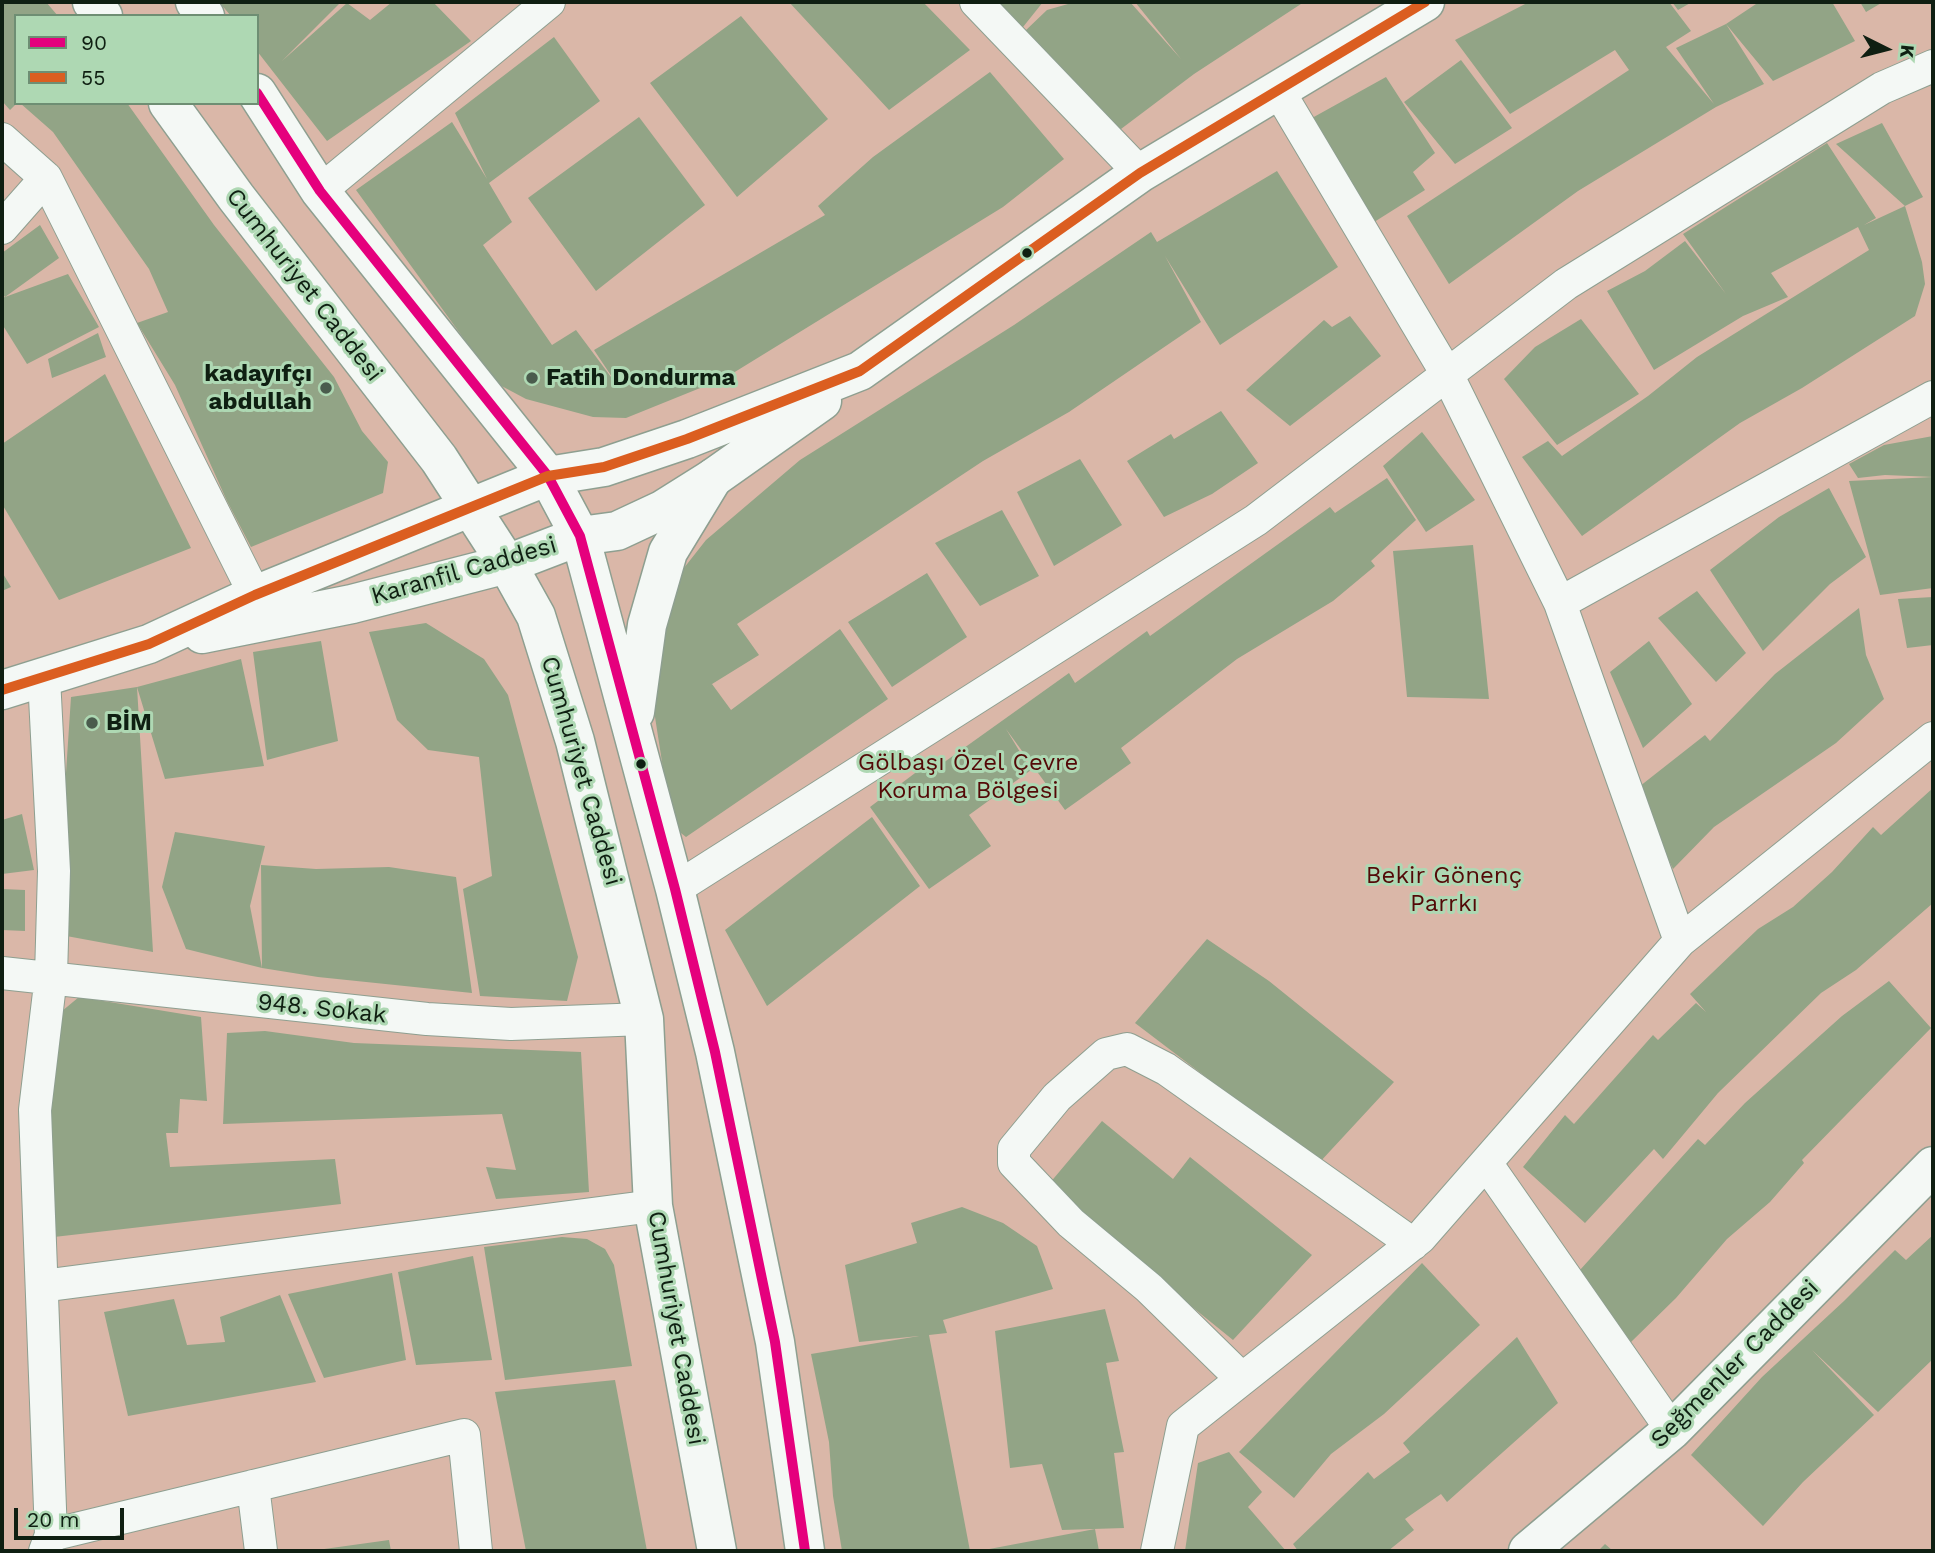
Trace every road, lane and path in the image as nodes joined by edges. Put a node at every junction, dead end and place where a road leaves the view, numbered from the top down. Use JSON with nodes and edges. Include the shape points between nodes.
{"nodes":[{"id":1,"x":549,"y":2,"type":"edge"},
{"id":2,"x":976,"y":2,"type":"edge"},
{"id":3,"x":1425,"y":2,"type":"edge"},
{"id":4,"x":1933,"y":66,"type":"edge"},
{"id":5,"x":1278,"y":90,"type":"junction"},
{"id":6,"x":259,"y":96,"type":"edge"},
{"id":7,"x":169,"y":105,"type":"edge"},
{"id":8,"x":2,"y":139,"type":"edge"},
{"id":9,"x":1140,"y":173,"type":"junction"},
{"id":10,"x":46,"y":178,"type":"junction"},
{"id":11,"x":320,"y":191,"type":"junction"},
{"id":12,"x":2,"y":228,"type":"edge"},
{"id":13,"x":860,"y":371,"type":"junction"},
{"id":14,"x":1447,"y":374,"type":"junction"},
{"id":15,"x":1933,"y":397,"type":"edge"},
{"id":16,"x":548,"y":476,"type":"junction"},
{"id":17,"x":713,"y":478,"type":"junction"},
{"id":18,"x":468,"y":508,"type":"junction"},
{"id":19,"x":580,"y":536,"type":"junction"},
{"id":20,"x":506,"y":564,"type":"junction"},
{"id":21,"x":255,"y":595,"type":"junction"},
{"id":22,"x":1560,"y":603,"type":"junction"},
{"id":23,"x":149,"y":644,"type":"junction"},
{"id":24,"x":44,"y":678,"type":"junction"},
{"id":25,"x":2,"y":690,"type":"edge"},
{"id":26,"x":632,"y":728,"type":"junction"},
{"id":27,"x":1933,"y":738,"type":"edge"},
{"id":28,"x":675,"y":888,"type":"junction"},
{"id":29,"x":1681,"y":941,"type":"junction"},
{"id":30,"x":2,"y":973,"type":"edge"},
{"id":31,"x":51,"y":976,"type":"junction"},
{"id":32,"x":645,"y":1019,"type":"junction"},
{"id":33,"x":1486,"y":1163,"type":"junction"},
{"id":34,"x":1933,"y":1166,"type":"edge"},
{"id":35,"x":653,"y":1206,"type":"junction"},
{"id":36,"x":1413,"y":1244,"type":"junction"},
{"id":37,"x":42,"y":1286,"type":"junction"},
{"id":38,"x":1242,"y":1379,"type":"junction"},
{"id":39,"x":1672,"y":1430,"type":"junction"},
{"id":40,"x":253,"y":1486,"type":"junction"},
{"id":41,"x":48,"y":1543,"type":"edge"},
{"id":42,"x":261,"y":1551,"type":"edge"},
{"id":43,"x":477,"y":1551,"type":"edge"},
{"id":44,"x":717,"y":1551,"type":"edge"},
{"id":45,"x":806,"y":1551,"type":"edge"},
{"id":46,"x":1157,"y":1551,"type":"edge"},
{"id":47,"x":1528,"y":1551,"type":"edge"}],
"edges":[{"from":1,"to":11,"type":"street"},
{"from":2,"to":9,"type":"street"},
{"from":3,"to":5,"type":"main road"},
{"from":4,"to":14,"type":"street","via":[[1882,88],[1566,284]]},
{"from":5,"to":9,"type":"main road"},
{"from":5,"to":14,"type":"street"},
{"from":6,"to":11,"type":"main road"},
{"from":7,"to":18,"type":"main road","name":"Cumhuriyet Caddesi","via":[[439,459]]},
{"from":8,"to":10,"type":"street"},
{"from":9,"to":13,"type":"main road"},
{"from":10,"to":12,"type":"street"},
{"from":10,"to":21,"type":"street"},
{"from":11,"to":16,"type":"main road"},
{"from":13,"to":16,"type":"main road","name":"Karanfil Caddesi","via":[[604,467]]},
{"from":13,"to":17,"type":"main road","name":"Karanfil Caddesi"},
{"from":14,"to":22,"type":"street"},
{"from":14,"to":28,"type":"street","via":[[1255,520]]},
{"from":15,"to":22,"type":"street"},
{"from":16,"to":18,"type":"main road","name":"Karanfil Caddesi"},
{"from":16,"to":19,"type":"main road"},
{"from":17,"to":19,"type":"main road","name":"Karanfil Caddesi","via":[[617,531]]},
{"from":17,"to":26,"type":"main road","via":[[668,552],[647,625]]},
{"from":18,"to":20,"type":"main road","name":"Cumhuriyet Caddesi"},
{"from":18,"to":21,"type":"main road","name":"Karanfil Caddesi"},
{"from":19,"to":20,"type":"main road","name":"Karanfil Caddesi"},
{"from":19,"to":26,"type":"main road"},
{"from":20,"to":23,"type":"main road","name":"Karanfil Caddesi","via":[[287,618]]},
{"from":20,"to":32,"type":"main road","name":"Cumhuriyet Caddesi","via":[[536,616],[555,674]]},
{"from":21,"to":23,"type":"main road","name":"Karanfil Caddesi"},
{"from":22,"to":29,"type":"street"},
{"from":23,"to":24,"type":"main road","name":"Karanfil Caddesi"},
{"from":24,"to":25,"type":"main road","name":"Karanfil Caddesi"},
{"from":24,"to":31,"type":"street","via":[[54,871]]},
{"from":26,"to":28,"type":"main road"},
{"from":27,"to":29,"type":"street"},
{"from":28,"to":45,"type":"main road","via":[[715,1052],[775,1342]]},
{"from":29,"to":33,"type":"street"},
{"from":30,"to":31,"type":"street","name":"948. Sokak"},
{"from":31,"to":32,"type":"street","name":"948. Sokak","via":[[426,1019],[511,1024]]},
{"from":31,"to":37,"type":"street","via":[[35,1110]]},
{"from":32,"to":35,"type":"main road","name":"Cumhuriyet Caddesi"},
{"from":33,"to":36,"type":"street"},
{"from":33,"to":39,"type":"street"},
{"from":34,"to":39,"type":"main road","name":"Seğmenler Caddesi"},
{"from":35,"to":37,"type":"street"},
{"from":35,"to":44,"type":"main road","name":"Cumhuriyet Caddesi"},
{"from":36,"to":38,"type":"street"},
{"from":36,"to":38,"type":"street","via":[[1166,1069],[1127,1049],[1106,1054],[1057,1097],[1014,1149],[1014,1163],[1071,1223],[1149,1288]]},
{"from":37,"to":41,"type":"street"},
{"from":38,"to":46,"type":"street","via":[[1183,1426]]},
{"from":39,"to":47,"type":"main road","name":"Seğmenler Caddesi"},
{"from":40,"to":41,"type":"street"},
{"from":40,"to":42,"type":"street"},
{"from":40,"to":43,"type":"street","via":[[464,1435]]}]}
